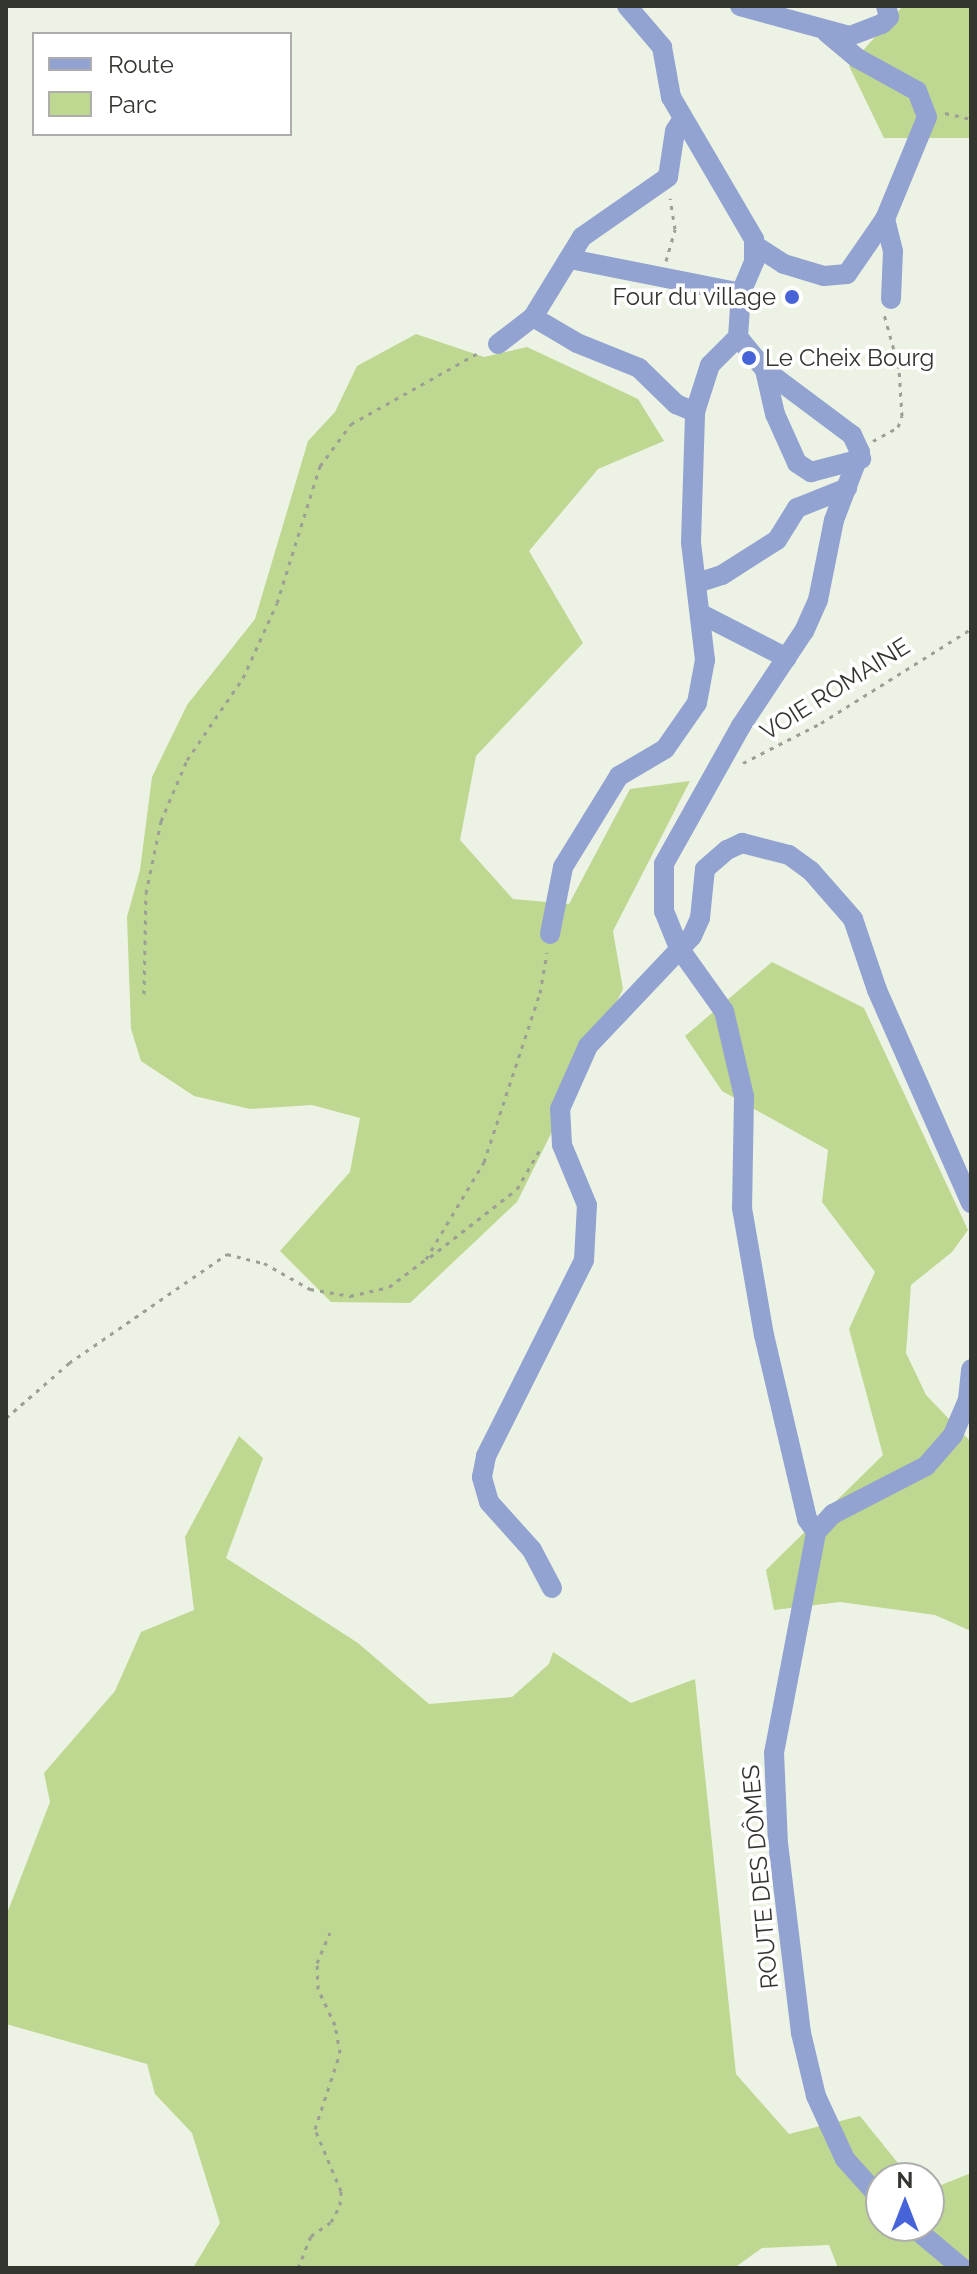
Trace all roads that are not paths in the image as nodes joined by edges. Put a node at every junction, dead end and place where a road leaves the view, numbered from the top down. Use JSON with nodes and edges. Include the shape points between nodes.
{"nodes":[{"id":1,"x":627,"y":6,"type":"edge"},
{"id":2,"x":740,"y":6,"type":"edge"},
{"id":3,"x":886,"y":6,"type":"edge"},
{"id":4,"x":826,"y":32,"type":"junction"},
{"id":5,"x":683,"y":118,"type":"junction"},
{"id":6,"x":885,"y":219,"type":"junction"},
{"id":7,"x":756,"y":246,"type":"junction"},
{"id":8,"x":570,"y":259,"type":"junction"},
{"id":9,"x":784,"y":264,"type":"junction"},
{"id":10,"x":744,"y":286,"type":"junction"},
{"id":11,"x":891,"y":299,"type":"road end"},
{"id":12,"x":533,"y":317,"type":"junction"},
{"id":13,"x":738,"y":337,"type":"junction"},
{"id":14,"x":498,"y":344,"type":"road end"},
{"id":15,"x":765,"y":370,"type":"junction"},
{"id":16,"x":695,"y":412,"type":"junction"},
{"id":17,"x":860,"y":452,"type":"junction"},
{"id":18,"x":847,"y":488,"type":"junction"},
{"id":19,"x":697,"y":583,"type":"junction"},
{"id":20,"x":703,"y":615,"type":"junction"},
{"id":21,"x":787,"y":658,"type":"junction"},
{"id":22,"x":550,"y":934,"type":"road end"},
{"id":23,"x":679,"y":948,"type":"junction"},
{"id":24,"x":971,"y":1203,"type":"edge"},
{"id":25,"x":971,"y":1369,"type":"edge"},
{"id":26,"x":816,"y":1532,"type":"junction"},
{"id":27,"x":552,"y":1588,"type":"dead end"},
{"id":28,"x":865,"y":2181,"type":"edge"},
{"id":29,"x":931,"y":2242,"type":"edge"},
{"id":30,"x":962,"y":2268,"type":"edge"}],
"edges":[{"from":1,"to":5,"type":"street","via":[[662,47],[671,97]]},
{"from":2,"to":4,"type":"street"},
{"from":3,"to":4,"type":"street","via":[[889,17],[867,32]]},
{"from":4,"to":6,"type":"street","via":[[857,58],[917,91],[926,107],[927,117]]},
{"from":5,"to":7,"type":"street","via":[[747,221]]},
{"from":5,"to":8,"type":"street","via":[[662,182],[582,237]]},
{"from":6,"to":9,"type":"street","via":[[847,274],[824,276]]},
{"from":6,"to":11,"type":"street","via":[[893,251]]},
{"from":7,"to":9,"type":"street"},
{"from":7,"to":10,"type":"street"},
{"from":8,"to":10,"type":"street"},
{"from":8,"to":12,"type":"street"},
{"from":9,"to":10,"type":"street"},
{"from":10,"to":13,"type":"street"},
{"from":12,"to":14,"type":"street"},
{"from":12,"to":16,"type":"street","via":[[577,343],[639,368],[676,404]]},
{"from":13,"to":15,"type":"street"},
{"from":13,"to":16,"type":"street","via":[[710,365]]},
{"from":15,"to":17,"type":"street","via":[[837,422]]},
{"from":15,"to":17,"type":"street","via":[[775,414],[797,463],[811,472]]},
{"from":16,"to":19,"type":"street","via":[[690,511]]},
{"from":17,"to":18,"type":"street"},
{"from":18,"to":19,"type":"street","via":[[797,508],[777,540],[722,575]]},
{"from":18,"to":21,"type":"street","via":[[834,520],[818,600]]},
{"from":19,"to":20,"type":"street"},
{"from":20,"to":21,"type":"street"},
{"from":20,"to":22,"type":"street","via":[[705,660],[697,703],[665,749],[619,776],[563,867]]},
{"from":21,"to":23,"type":"street","via":[[664,864],[664,911]]},
{"from":23,"to":24,"type":"street","via":[[700,918],[705,869],[727,850],[742,843],[761,845],[811,871],[853,919],[877,990]]},
{"from":23,"to":26,"type":"street","via":[[724,1011],[744,1096],[744,1223],[807,1519]]},
{"from":23,"to":27,"type":"street","via":[[588,1046],[573,1071],[561,1121],[562,1145],[587,1205],[584,1260],[486,1456],[482,1477],[489,1502],[532,1550]]},
{"from":25,"to":26,"type":"street","via":[[968,1399],[953,1435],[926,1466],[833,1514]]},
{"from":26,"to":28,"type":"street","name":"ROUTE DES DÔMES","via":[[774,1753],[778,1844],[801,2033],[816,2096],[845,2159]]},
{"from":29,"to":30,"type":"street"}]}
